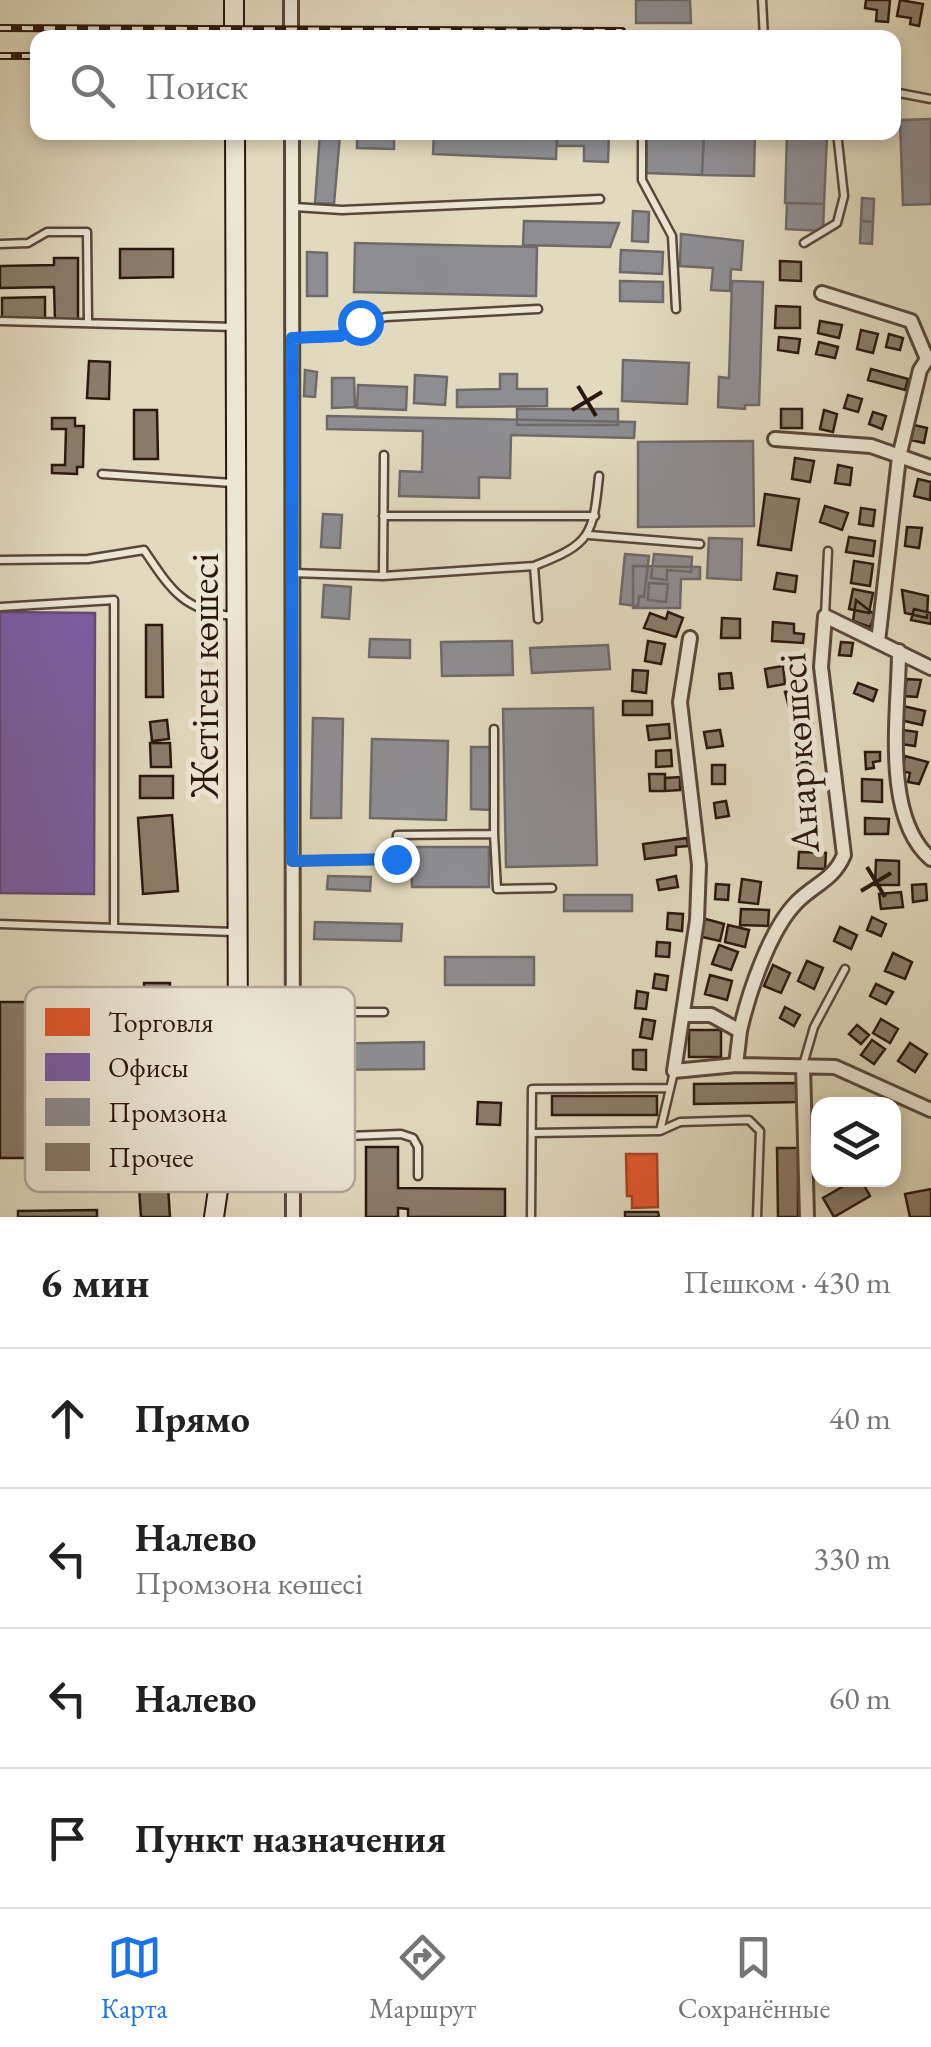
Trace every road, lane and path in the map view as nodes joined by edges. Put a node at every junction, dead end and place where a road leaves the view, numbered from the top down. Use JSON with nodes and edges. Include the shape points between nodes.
{"nodes":[{"id":1,"x":234,"y":0,"type":"edge"},
{"id":2,"x":292,"y":0,"type":"edge"},
{"id":3,"x":762,"y":0,"type":"edge"},
{"id":4,"x":234,"y":30,"type":"edge"},
{"id":5,"x":292,"y":30,"type":"edge"},
{"id":6,"x":764,"y":30,"type":"edge"},
{"id":7,"x":901,"y":93,"type":"edge"},
{"id":8,"x":931,"y":99,"type":"edge"},
{"id":9,"x":235,"y":140,"type":"edge"},
{"id":10,"x":292,"y":140,"type":"edge"},
{"id":11,"x":642,"y":140,"type":"edge"},
{"id":12,"x":838,"y":140,"type":"edge"},
{"id":13,"x":600,"y":200,"type":"dead end"},
{"id":14,"x":293,"y":207,"type":"junction"},
{"id":15,"x":804,"y":243,"type":"dead end"},
{"id":16,"x":0,"y":244,"type":"edge"},
{"id":17,"x":822,"y":293,"type":"dead end"},
{"id":18,"x":538,"y":309,"type":"dead end"},
{"id":19,"x":676,"y":309,"type":"dead end"},
{"id":20,"x":0,"y":320,"type":"edge"},
{"id":21,"x":88,"y":321,"type":"junction"},
{"id":22,"x":237,"y":327,"type":"junction"},
{"id":23,"x":292,"y":338,"type":"junction"},
{"id":24,"x":929,"y":358,"type":"edge"},
{"id":25,"x":776,"y":439,"type":"dead end"},
{"id":26,"x":384,"y":455,"type":"dead end"},
{"id":27,"x":899,"y":457,"type":"junction"},
{"id":28,"x":931,"y":468,"type":"edge"},
{"id":29,"x":102,"y":474,"type":"dead end"},
{"id":30,"x":600,"y":476,"type":"dead end"},
{"id":31,"x":238,"y":483,"type":"junction"},
{"id":32,"x":384,"y":516,"type":"junction"},
{"id":33,"x":596,"y":516,"type":"junction"},
{"id":34,"x":590,"y":535,"type":"junction"},
{"id":35,"x":700,"y":544,"type":"dead end"},
{"id":36,"x":828,"y":551,"type":"dead end"},
{"id":37,"x":0,"y":560,"type":"edge"},
{"id":38,"x":534,"y":566,"type":"junction"},
{"id":39,"x":292,"y":573,"type":"junction"},
{"id":40,"x":384,"y":576,"type":"junction"},
{"id":41,"x":0,"y":607,"type":"edge"},
{"id":42,"x":825,"y":616,"type":"junction"},
{"id":43,"x":238,"y":617,"type":"junction"},
{"id":44,"x":538,"y":619,"type":"dead end"},
{"id":45,"x":690,"y":638,"type":"dead end"},
{"id":46,"x":878,"y":642,"type":"junction"},
{"id":47,"x":899,"y":651,"type":"junction"},
{"id":48,"x":930,"y":665,"type":"edge"},
{"id":49,"x":494,"y":730,"type":"dead end"},
{"id":50,"x":494,"y":834,"type":"junction"},
{"id":51,"x":931,"y":860,"type":"edge"},
{"id":52,"x":292,"y":861,"type":"junction"},
{"id":53,"x":552,"y":888,"type":"dead end"},
{"id":54,"x":0,"y":924,"type":"edge"},
{"id":55,"x":114,"y":928,"type":"junction"},
{"id":56,"x":240,"y":933,"type":"junction"},
{"id":57,"x":845,"y":969,"type":"dead end"},
{"id":58,"x":239,"y":987,"type":"edge"},
{"id":59,"x":290,"y":987,"type":"edge"},
{"id":60,"x":355,"y":1012,"type":"edge"},
{"id":61,"x":384,"y":1012,"type":"dead end"},
{"id":62,"x":683,"y":1015,"type":"junction"},
{"id":63,"x":740,"y":1032,"type":"junction"},
{"id":64,"x":736,"y":1066,"type":"junction"},
{"id":65,"x":803,"y":1066,"type":"junction"},
{"id":66,"x":674,"y":1071,"type":"junction"},
{"id":67,"x":669,"y":1088,"type":"junction"},
{"id":68,"x":931,"y":1110,"type":"edge"},
{"id":69,"x":660,"y":1131,"type":"junction"},
{"id":70,"x":533,"y":1133,"type":"junction"},
{"id":71,"x":355,"y":1136,"type":"edge"},
{"id":72,"x":418,"y":1176,"type":"dead end"},
{"id":73,"x":219,"y":1192,"type":"edge"},
{"id":74,"x":214,"y":1217,"type":"edge"},
{"id":75,"x":531,"y":1217,"type":"edge"},
{"id":76,"x":757,"y":1217,"type":"edge"},
{"id":77,"x":807,"y":1217,"type":"edge"}],
"edges":[{"from":1,"to":4,"type":"street"},
{"from":2,"to":5,"type":"street"},
{"from":3,"to":6,"type":"lane"},
{"from":7,"to":8,"type":"lane"},
{"from":9,"to":22,"type":"street","name":"Жетіген көшесі"},
{"from":10,"to":14,"type":"street"},
{"from":11,"to":19,"type":"lane","via":[[642,180],[672,236]]},
{"from":12,"to":15,"type":"lane","via":[[844,196],[838,223]]},
{"from":13,"to":14,"type":"lane"},
{"from":14,"to":23,"type":"street"},
{"from":16,"to":21,"type":"lane","via":[[28,244],[47,232],[88,232]]},
{"from":17,"to":24,"type":"street","via":[[911,321]]},
{"from":18,"to":23,"type":"lane","via":[[386,318],[360,322],[340,336]]},
{"from":20,"to":21,"type":"lane"},
{"from":21,"to":22,"type":"lane"},
{"from":22,"to":31,"type":"street","name":"Жетіген көшесі"},
{"from":23,"to":39,"type":"street"},
{"from":24,"to":27,"type":"street","via":[[920,370]]},
{"from":25,"to":27,"type":"street","via":[[871,446]]},
{"from":26,"to":32,"type":"lane"},
{"from":27,"to":28,"type":"street"},
{"from":27,"to":46,"type":"street"},
{"from":29,"to":31,"type":"lane"},
{"from":30,"to":33,"type":"lane"},
{"from":31,"to":43,"type":"street","name":"Жетіген көшесі"},
{"from":32,"to":33,"type":"lane"},
{"from":32,"to":40,"type":"lane"},
{"from":33,"to":34,"type":"lane"},
{"from":34,"to":35,"type":"lane"},
{"from":34,"to":38,"type":"lane","via":[[570,552]]},
{"from":36,"to":42,"type":"lane"},
{"from":37,"to":43,"type":"lane","via":[[88,559],[144,550],[171,590],[200,612]]},
{"from":38,"to":40,"type":"lane"},
{"from":38,"to":44,"type":"lane"},
{"from":39,"to":40,"type":"lane"},
{"from":39,"to":52,"type":"street"},
{"from":41,"to":55,"type":"lane","via":[[114,600]]},
{"from":42,"to":46,"type":"street"},
{"from":42,"to":63,"type":"street","name":"Анар көшесі","via":[[821,667],[844,855],[830,880],[788,914],[748,995]]},
{"from":43,"to":56,"type":"street","name":"Жетіген көшесі"},
{"from":45,"to":62,"type":"street","via":[[680,702],[699,865]]},
{"from":46,"to":47,"type":"street"},
{"from":47,"to":48,"type":"street"},
{"from":47,"to":51,"type":"street","via":[[896,781]]},
{"from":49,"to":50,"type":"lane"},
{"from":50,"to":52,"type":"lane","via":[[397,836],[396,859]]},
{"from":50,"to":53,"type":"lane","via":[[497,889]]},
{"from":52,"to":59,"type":"street"},
{"from":54,"to":55,"type":"lane"},
{"from":55,"to":56,"type":"lane"},
{"from":56,"to":58,"type":"street","name":"Жетіген көшесі"},
{"from":57,"to":65,"type":"lane","via":[[814,1028]]},
{"from":60,"to":61,"type":"lane"},
{"from":62,"to":63,"type":"street","via":[[710,1016]]},
{"from":62,"to":66,"type":"street"},
{"from":63,"to":64,"type":"street"},
{"from":64,"to":65,"type":"street"},
{"from":64,"to":66,"type":"street"},
{"from":65,"to":68,"type":"street","via":[[835,1067]]},
{"from":65,"to":77,"type":"street"},
{"from":66,"to":67,"type":"lane"},
{"from":67,"to":69,"type":"lane"},
{"from":67,"to":70,"type":"lane","via":[[532,1089]]},
{"from":69,"to":70,"type":"lane"},
{"from":69,"to":76,"type":"lane","via":[[680,1122],[756,1124]]},
{"from":70,"to":75,"type":"lane"},
{"from":71,"to":72,"type":"lane","via":[[413,1138]]},
{"from":73,"to":74,"type":"street","name":"Жетіген көшесі"}]}
